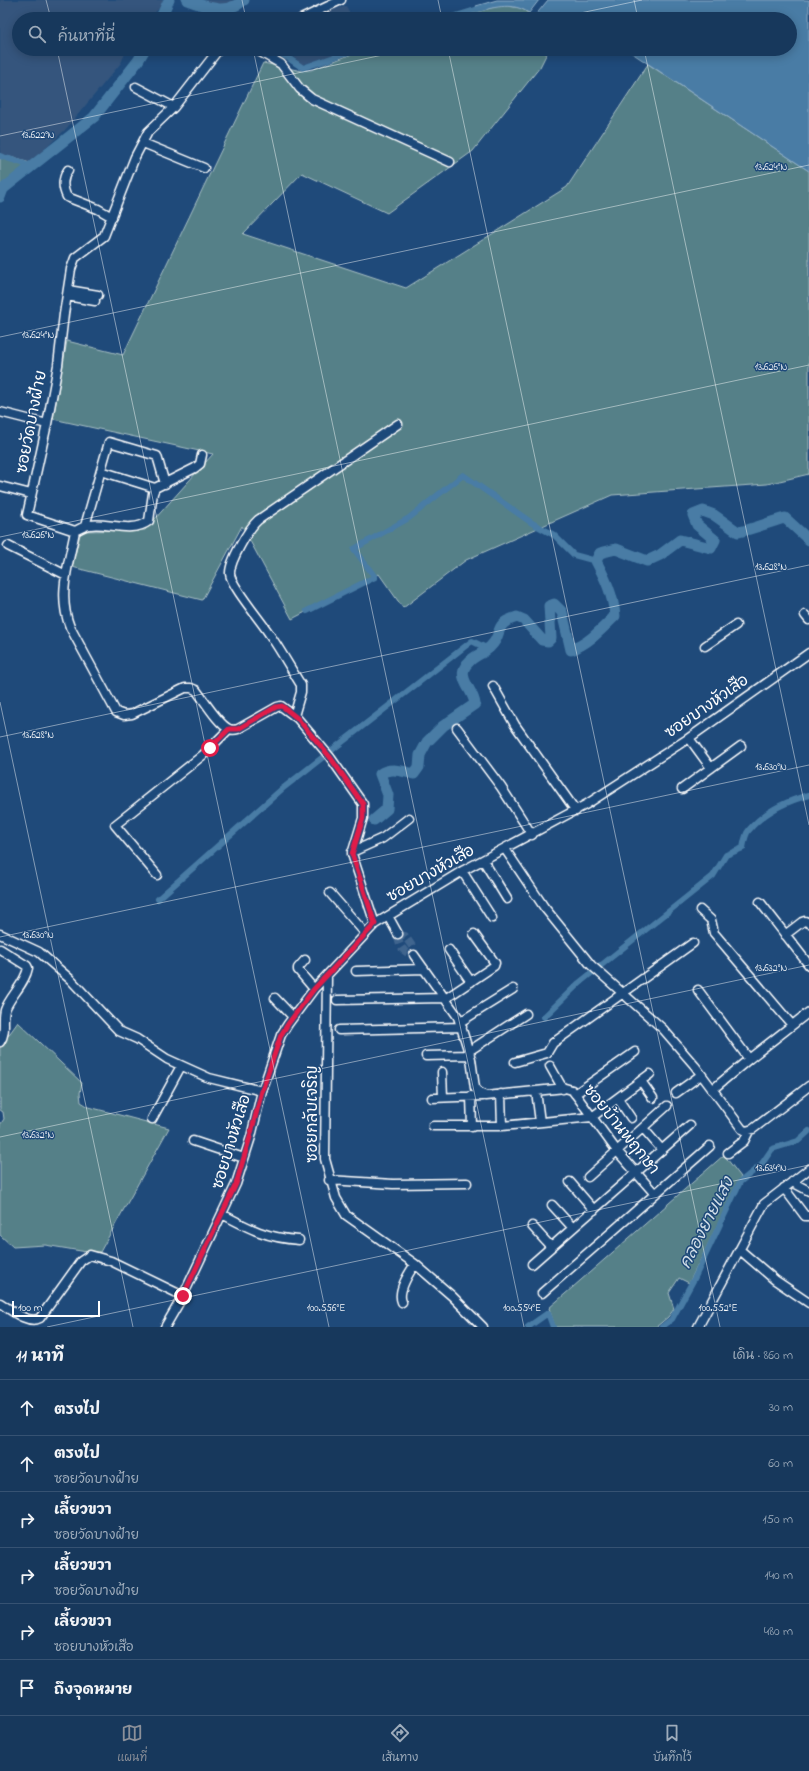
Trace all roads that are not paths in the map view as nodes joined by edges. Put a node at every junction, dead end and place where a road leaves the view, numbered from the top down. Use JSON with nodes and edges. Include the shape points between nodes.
{"nodes":[{"id":1,"x":341,"y":0,"type":"edge"},
{"id":2,"x":316,"y":12,"type":"edge"},
{"id":3,"x":214,"y":56,"type":"edge"},
{"id":4,"x":268,"y":56,"type":"edge"},
{"id":5,"x":136,"y":87,"type":"dead end"},
{"id":6,"x":174,"y":107,"type":"junction"},
{"id":7,"x":143,"y":143,"type":"junction"},
{"id":8,"x":450,"y":162,"type":"dead end"},
{"id":9,"x":204,"y":168,"type":"dead end"},
{"id":10,"x":68,"y":170,"type":"dead end"},
{"id":11,"x":112,"y":217,"type":"junction"},
{"id":12,"x":67,"y":293,"type":"junction"},
{"id":13,"x":96,"y":298,"type":"dead end"},
{"id":14,"x":0,"y":412,"type":"edge"},
{"id":15,"x":47,"y":424,"type":"junction"},
{"id":16,"x":398,"y":424,"type":"dead end"},
{"id":17,"x":202,"y":455,"type":"dead end"},
{"id":18,"x":101,"y":471,"type":"junction"},
{"id":19,"x":165,"y":484,"type":"junction"},
{"id":20,"x":0,"y":486,"type":"edge"},
{"id":21,"x":155,"y":488,"type":"junction"},
{"id":22,"x":32,"y":494,"type":"junction"},
{"id":23,"x":85,"y":526,"type":"junction"},
{"id":24,"x":75,"y":531,"type":"junction"},
{"id":25,"x":8,"y":546,"type":"dead end"},
{"id":26,"x":66,"y":575,"type":"junction"},
{"id":27,"x":736,"y":625,"type":"dead end"},
{"id":28,"x":705,"y":646,"type":"dead end"},
{"id":29,"x":809,"y":653,"type":"edge"},
{"id":30,"x":493,"y":686,"type":"dead end"},
{"id":31,"x":294,"y":716,"type":"junction"},
{"id":32,"x":457,"y":728,"type":"dead end"},
{"id":33,"x":229,"y":729,"type":"junction"},
{"id":34,"x":689,"y":738,"type":"junction"},
{"id":35,"x":741,"y":746,"type":"dead end"},
{"id":36,"x":711,"y":768,"type":"junction"},
{"id":37,"x":682,"y":789,"type":"dead end"},
{"id":38,"x":576,"y":811,"type":"junction"},
{"id":39,"x":409,"y":818,"type":"dead end"},
{"id":40,"x":532,"y":835,"type":"junction"},
{"id":41,"x":505,"y":849,"type":"junction"},
{"id":42,"x":352,"y":852,"type":"junction"},
{"id":43,"x":483,"y":860,"type":"junction"},
{"id":44,"x":462,"y":871,"type":"junction"},
{"id":45,"x":157,"y":875,"type":"dead end"},
{"id":46,"x":330,"y":893,"type":"dead end"},
{"id":47,"x":507,"y":899,"type":"dead end"},
{"id":48,"x":760,"y":902,"type":"dead end"},
{"id":49,"x":700,"y":910,"type":"dead end"},
{"id":50,"x":388,"y":916,"type":"junction"},
{"id":51,"x":492,"y":918,"type":"dead end"},
{"id":52,"x":809,"y":923,"type":"edge"},
{"id":53,"x":375,"y":924,"type":"junction"},
{"id":54,"x":366,"y":933,"type":"junction"},
{"id":55,"x":0,"y":934,"type":"edge"},
{"id":56,"x":398,"y":934,"type":"tunnel mouth"},
{"id":57,"x":474,"y":934,"type":"dead end"},
{"id":58,"x":785,"y":935,"type":"junction"},
{"id":59,"x":693,"y":942,"type":"dead end"},
{"id":60,"x":0,"y":949,"type":"edge"},
{"id":61,"x":449,"y":950,"type":"dead end"},
{"id":62,"x":414,"y":955,"type":"dead end"},
{"id":63,"x":304,"y":960,"type":"dead end"},
{"id":64,"x":809,"y":965,"type":"edge"},
{"id":65,"x":424,"y":969,"type":"junction"},
{"id":66,"x":356,"y":971,"type":"dead end"},
{"id":67,"x":327,"y":975,"type":"junction"},
{"id":68,"x":471,"y":982,"type":"junction"},
{"id":69,"x":314,"y":989,"type":"junction"},
{"id":70,"x":513,"y":989,"type":"dead end"},
{"id":71,"x":698,"y":990,"type":"dead end"},
{"id":72,"x":624,"y":993,"type":"junction"},
{"id":73,"x":275,"y":998,"type":"dead end"},
{"id":74,"x":445,"y":998,"type":"junction"},
{"id":75,"x":337,"y":1000,"type":"dead end"},
{"id":76,"x":809,"y":1012,"type":"edge"},
{"id":77,"x":526,"y":1014,"type":"dead end"},
{"id":78,"x":293,"y":1017,"type":"junction"},
{"id":79,"x":461,"y":1025,"type":"junction"},
{"id":80,"x":792,"y":1025,"type":"junction"},
{"id":81,"x":339,"y":1030,"type":"dead end"},
{"id":82,"x":0,"y":1042,"type":"edge"},
{"id":83,"x":635,"y":1052,"type":"dead end"},
{"id":84,"x":469,"y":1053,"type":"junction"},
{"id":85,"x":426,"y":1056,"type":"dead end"},
{"id":86,"x":749,"y":1059,"type":"junction"},
{"id":87,"x":515,"y":1062,"type":"dead end"},
{"id":88,"x":181,"y":1066,"type":"junction"},
{"id":89,"x":550,"y":1066,"type":"dead end"},
{"id":90,"x":442,"y":1072,"type":"dead end"},
{"id":91,"x":650,"y":1074,"type":"dead end"},
{"id":92,"x":701,"y":1075,"type":"junction"},
{"id":93,"x":641,"y":1081,"type":"junction"},
{"id":94,"x":809,"y":1086,"type":"edge"},
{"id":95,"x":563,"y":1088,"type":"junction"},
{"id":96,"x":712,"y":1090,"type":"junction"},
{"id":97,"x":262,"y":1091,"type":"junction"},
{"id":98,"x":536,"y":1091,"type":"junction"},
{"id":99,"x":676,"y":1093,"type":"dead end"},
{"id":100,"x":501,"y":1094,"type":"junction"},
{"id":101,"x":575,"y":1094,"type":"junction"},
{"id":102,"x":471,"y":1096,"type":"junction"},
{"id":103,"x":486,"y":1096,"type":"junction"},
{"id":104,"x":443,"y":1097,"type":"junction"},
{"id":105,"x":432,"y":1098,"type":"dead end"},
{"id":106,"x":618,"y":1098,"type":"junction"},
{"id":107,"x":654,"y":1098,"type":"dead end"},
{"id":108,"x":667,"y":1106,"type":"dead end"},
{"id":109,"x":592,"y":1117,"type":"junction"},
{"id":110,"x":631,"y":1118,"type":"dead end"},
{"id":111,"x":152,"y":1119,"type":"dead end"},
{"id":112,"x":540,"y":1122,"type":"junction"},
{"id":113,"x":690,"y":1125,"type":"dead end"},
{"id":114,"x":433,"y":1126,"type":"dead end"},
{"id":115,"x":472,"y":1126,"type":"junction"},
{"id":116,"x":502,"y":1126,"type":"junction"},
{"id":117,"x":643,"y":1128,"type":"junction"},
{"id":118,"x":749,"y":1131,"type":"junction"},
{"id":119,"x":193,"y":1141,"type":"dead end"},
{"id":120,"x":710,"y":1146,"type":"dead end"},
{"id":121,"x":662,"y":1150,"type":"junction"},
{"id":122,"x":617,"y":1152,"type":"junction"},
{"id":123,"x":728,"y":1153,"type":"dead end"},
{"id":124,"x":244,"y":1158,"type":"junction"},
{"id":125,"x":809,"y":1169,"type":"edge"},
{"id":126,"x":636,"y":1173,"type":"junction"},
{"id":127,"x":588,"y":1177,"type":"dead end"},
{"id":128,"x":329,"y":1180,"type":"junction"},
{"id":129,"x":570,"y":1182,"type":"dead end"},
{"id":130,"x":792,"y":1182,"type":"junction"},
{"id":131,"x":467,"y":1183,"type":"dead end"},
{"id":132,"x":784,"y":1188,"type":"junction"},
{"id":133,"x":809,"y":1191,"type":"edge"},
{"id":134,"x":655,"y":1194,"type":"junction"},
{"id":135,"x":552,"y":1205,"type":"dead end"},
{"id":136,"x":594,"y":1210,"type":"junction"},
{"id":137,"x":222,"y":1214,"type":"junction"},
{"id":138,"x":809,"y":1216,"type":"edge"},
{"id":139,"x":532,"y":1226,"type":"dead end"},
{"id":140,"x":573,"y":1228,"type":"junction"},
{"id":141,"x":299,"y":1240,"type":"dead end"},
{"id":142,"x":551,"y":1247,"type":"junction"},
{"id":143,"x":740,"y":1250,"type":"junction"},
{"id":144,"x":415,"y":1264,"type":"junction"},
{"id":145,"x":532,"y":1264,"type":"dead end"},
{"id":146,"x":542,"y":1293,"type":"dead end"},
{"id":147,"x":180,"y":1294,"type":"junction"},
{"id":148,"x":402,"y":1302,"type":"dead end"},
{"id":149,"x":0,"y":1303,"type":"edge"},
{"id":150,"x":809,"y":1303,"type":"edge"},
{"id":151,"x":165,"y":1327,"type":"edge"},
{"id":152,"x":483,"y":1327,"type":"edge"},
{"id":153,"x":698,"y":1327,"type":"edge"}],
"edges":[{"from":1,"to":2,"type":"street"},
{"from":3,"to":6,"type":"street","name":"ซอยวัดบางฝ้าย"},
{"from":4,"to":8,"type":"street","via":[[281,64],[300,89],[312,99]]},
{"from":5,"to":6,"type":"street"},
{"from":6,"to":7,"type":"street","name":"ซอยวัดบางฝ้าย","via":[[148,132]]},
{"from":7,"to":9,"type":"street"},
{"from":7,"to":11,"type":"street","name":"ซอยวัดบางฝ้าย"},
{"from":10,"to":11,"type":"street","via":[[63,180],[66,197]]},
{"from":11,"to":12,"type":"street","name":"ซอยวัดบางฝ้าย","via":[[104,236],[75,258]]},
{"from":12,"to":13,"type":"street"},
{"from":12,"to":15,"type":"street","name":"ซอยวัดบางฝ้าย"},
{"from":14,"to":15,"type":"street"},
{"from":15,"to":22,"type":"street","name":"ซอยวัดบางฝ้าย"},
{"from":16,"to":31,"type":"street","via":[[258,520],[244,537],[230,569],[232,580],[301,685]]},
{"from":17,"to":19,"type":"street","via":[[200,464],[195,468]]},
{"from":18,"to":19,"type":"street","via":[[109,442],[157,456]]},
{"from":18,"to":21,"type":"street"},
{"from":18,"to":23,"type":"street"},
{"from":19,"to":21,"type":"street"},
{"from":20,"to":22,"type":"street"},
{"from":21,"to":23,"type":"street","via":[[148,521],[144,525]]},
{"from":22,"to":24,"type":"street","name":"ซอยวัดบางฝ้าย","via":[[27,515]]},
{"from":23,"to":24,"type":"street"},
{"from":24,"to":26,"type":"street"},
{"from":25,"to":26,"type":"street"},
{"from":26,"to":33,"type":"street","via":[[64,614],[116,712],[132,714],[185,688],[191,688],[196,690],[222,724]]},
{"from":27,"to":28,"type":"street"},
{"from":29,"to":34,"type":"street","name":"ซอยบางหัวเสือ"},
{"from":30,"to":38,"type":"street","via":[[515,725]]},
{"from":31,"to":33,"type":"street","via":[[285,708],[276,707],[238,729]]},
{"from":31,"to":42,"type":"street","via":[[330,757],[363,804],[363,818]]},
{"from":32,"to":40,"type":"street","via":[[501,787]]},
{"from":33,"to":45,"type":"street","via":[[203,754],[115,825]]},
{"from":34,"to":36,"type":"street"},
{"from":34,"to":38,"type":"street","name":"ซอยบางหัวเสือ"},
{"from":35,"to":36,"type":"street"},
{"from":36,"to":37,"type":"street"},
{"from":38,"to":40,"type":"street","name":"ซอยบางหัวเสือ"},
{"from":39,"to":42,"type":"street","via":[[383,838]]},
{"from":40,"to":41,"type":"street","name":"ซอยบางหัวเสือ"},
{"from":41,"to":43,"type":"street","name":"ซอยบางหัวเสือ"},
{"from":41,"to":72,"type":"street","via":[[544,907],[591,965]]},
{"from":42,"to":53,"type":"street"},
{"from":43,"to":44,"type":"street","name":"ซอยบางหัวเสือ"},
{"from":43,"to":47,"type":"street"},
{"from":44,"to":50,"type":"street","name":"ซอยบางหัวเสือ"},
{"from":44,"to":51,"type":"street"},
{"from":46,"to":54,"type":"street"},
{"from":48,"to":58,"type":"street"},
{"from":49,"to":80,"type":"street","via":[[711,920],[714,933]]},
{"from":50,"to":53,"type":"street","name":"ซอยบางหัวเสือ"},
{"from":50,"to":56,"type":"street"},
{"from":52,"to":58,"type":"street","via":[[802,922]]},
{"from":53,"to":54,"type":"street","name":"ซอยบางหัวเสือ"},
{"from":54,"to":67,"type":"street","name":"ซอยบางหัวเสือ"},
{"from":55,"to":88,"type":"street","via":[[39,952],[70,979],[119,1031],[138,1039],[151,1050]]},
{"from":57,"to":68,"type":"street","via":[[495,963],[493,968]]},
{"from":58,"to":64,"type":"street"},
{"from":59,"to":72,"type":"street"},
{"from":60,"to":82,"type":"street","via":[[28,968],[4,1012],[4,1029]]},
{"from":61,"to":68,"type":"street"},
{"from":62,"to":65,"type":"street"},
{"from":63,"to":69,"type":"street","via":[[298,970]]},
{"from":65,"to":66,"type":"street"},
{"from":65,"to":74,"type":"street"},
{"from":67,"to":69,"type":"street","name":"ซอยบางหัวเสือ"},
{"from":67,"to":128,"type":"street","name":"ซอยกลับเจริญ","via":[[325,1159]]},
{"from":68,"to":74,"type":"street"},
{"from":69,"to":78,"type":"street","name":"ซอยบางหัวเสือ"},
{"from":70,"to":79,"type":"street"},
{"from":71,"to":86,"type":"street"},
{"from":72,"to":87,"type":"street","via":[[553,1043],[547,1053]]},
{"from":72,"to":92,"type":"street","via":[[663,1029]]},
{"from":73,"to":78,"type":"street"},
{"from":74,"to":75,"type":"street"},
{"from":74,"to":79,"type":"street"},
{"from":76,"to":80,"type":"street"},
{"from":77,"to":84,"type":"street"},
{"from":78,"to":97,"type":"street","name":"ซอยบางหัวเสือ","via":[[278,1044]]},
{"from":79,"to":81,"type":"street"},
{"from":79,"to":84,"type":"street"},
{"from":80,"to":86,"type":"street"},
{"from":83,"to":101,"type":"street"},
{"from":84,"to":85,"type":"street"},
{"from":84,"to":103,"type":"street","via":[[475,1088]]},
{"from":86,"to":96,"type":"street"},
{"from":88,"to":97,"type":"street","via":[[209,1078]]},
{"from":88,"to":111,"type":"street"},
{"from":89,"to":95,"type":"street"},
{"from":90,"to":104,"type":"street"},
{"from":91,"to":93,"type":"street"},
{"from":92,"to":96,"type":"street"},
{"from":92,"to":99,"type":"street"},
{"from":93,"to":106,"type":"street"},
{"from":93,"to":107,"type":"street"},
{"from":94,"to":118,"type":"street"},
{"from":95,"to":98,"type":"street","name":"ซอยบ้านพฤกษา"},
{"from":95,"to":101,"type":"street","name":"ซอยบ้านพฤกษา","via":[[570,1089]]},
{"from":96,"to":118,"type":"street","via":[[742,1129]]},
{"from":97,"to":124,"type":"street","name":"ซอยบางหัวเสือ"},
{"from":98,"to":100,"type":"street","name":"ซอยบ้านพฤกษา"},
{"from":98,"to":112,"type":"street"},
{"from":100,"to":103,"type":"street","name":"ซอยบ้านพฤกษา"},
{"from":100,"to":116,"type":"street"},
{"from":101,"to":109,"type":"street","name":"ซอยบ้านพฤกษา"},
{"from":102,"to":103,"type":"street","name":"ซอยบ้านพฤกษา"},
{"from":102,"to":104,"type":"street","name":"ซอยบ้านพฤกษา"},
{"from":102,"to":115,"type":"street"},
{"from":104,"to":105,"type":"street","name":"ซอยบ้านพฤกษา"},
{"from":106,"to":109,"type":"street"},
{"from":106,"to":110,"type":"street"},
{"from":108,"to":117,"type":"street"},
{"from":109,"to":112,"type":"street"},
{"from":109,"to":122,"type":"street","name":"ซอยบ้านพฤกษา"},
{"from":112,"to":116,"type":"street"},
{"from":113,"to":121,"type":"street"},
{"from":114,"to":115,"type":"street"},
{"from":115,"to":116,"type":"street"},
{"from":117,"to":121,"type":"street"},
{"from":117,"to":122,"type":"street"},
{"from":118,"to":123,"type":"street","via":[[744,1140]]},
{"from":119,"to":124,"type":"street"},
{"from":120,"to":134,"type":"street"},
{"from":121,"to":126,"type":"street"},
{"from":122,"to":126,"type":"street","name":"ซอยบ้านพฤกษา"},
{"from":122,"to":127,"type":"street"},
{"from":124,"to":137,"type":"street","name":"ซอยบางหัวเสือ","via":[[236,1184]]},
{"from":125,"to":130,"type":"street"},
{"from":126,"to":134,"type":"street","name":"ซอยบ้านพฤกษา"},
{"from":126,"to":136,"type":"street"},
{"from":128,"to":131,"type":"street","via":[[393,1184]]},
{"from":128,"to":144,"type":"street","name":"ซอยกลับเจริญ","via":[[346,1215]]},
{"from":129,"to":136,"type":"street"},
{"from":130,"to":132,"type":"street"},
{"from":130,"to":133,"type":"street"},
{"from":132,"to":138,"type":"street","via":[[805,1216]]},
{"from":132,"to":143,"type":"street","via":[[764,1204]]},
{"from":134,"to":146,"type":"street"},
{"from":135,"to":140,"type":"street"},
{"from":136,"to":140,"type":"street"},
{"from":137,"to":141,"type":"street","via":[[261,1234]]},
{"from":137,"to":147,"type":"street","name":"ซอยบางหัวเสือ"},
{"from":139,"to":142,"type":"street"},
{"from":140,"to":142,"type":"street"},
{"from":142,"to":145,"type":"street"},
{"from":143,"to":150,"type":"street","via":[[775,1280]]},
{"from":143,"to":153,"type":"street"},
{"from":144,"to":148,"type":"street","via":[[405,1281]]},
{"from":144,"to":152,"type":"street","name":"ซอยกลับเจริญ"},
{"from":147,"to":149,"type":"street","via":[[111,1261],[90,1255],[81,1261],[37,1320],[27,1319]]},
{"from":147,"to":151,"type":"street","name":"ซอยบางหัวเสือ"}]}
